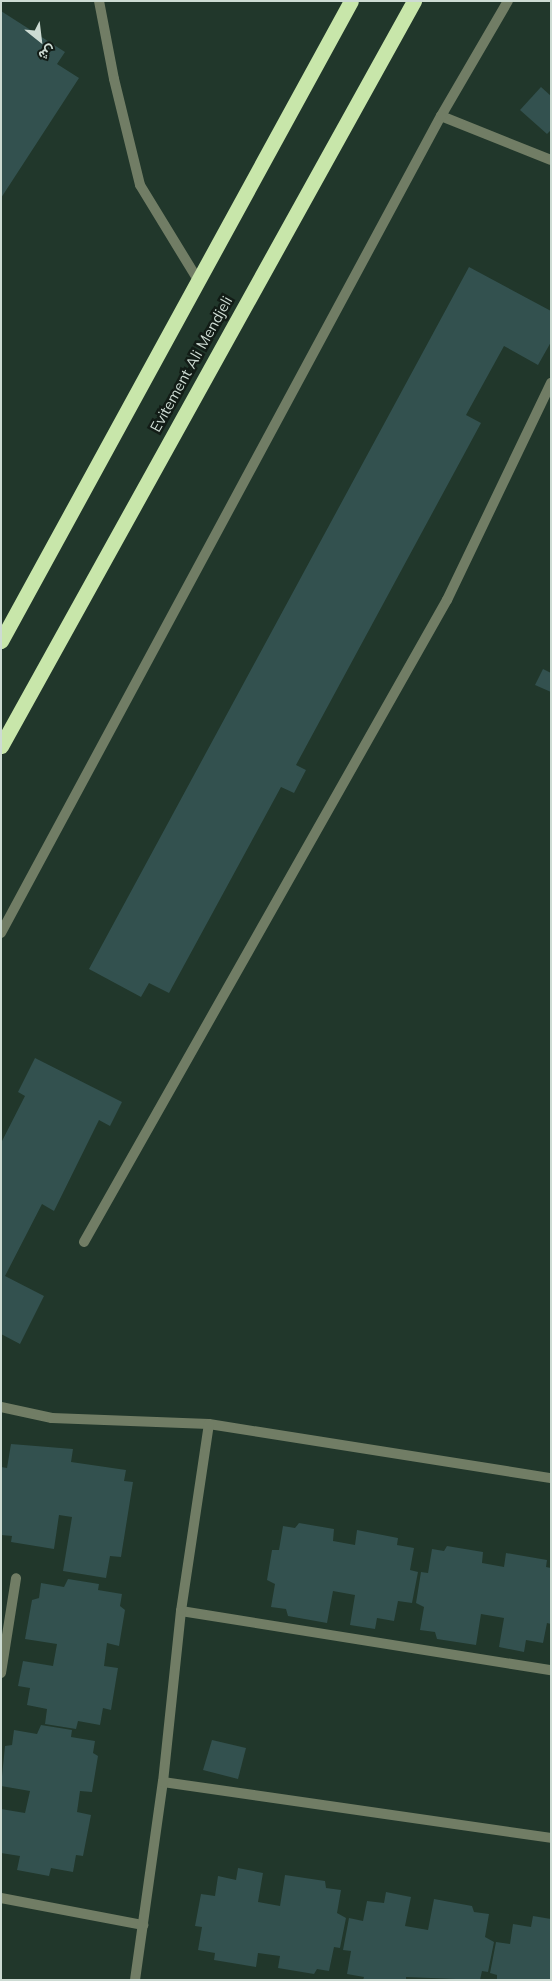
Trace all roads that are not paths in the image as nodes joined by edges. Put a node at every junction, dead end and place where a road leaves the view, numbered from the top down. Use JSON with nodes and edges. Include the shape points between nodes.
{"nodes":[{"id":1,"x":99,"y":1,"type":"edge"},
{"id":2,"x":351,"y":1,"type":"edge"},
{"id":3,"x":414,"y":1,"type":"edge"},
{"id":4,"x":508,"y":1,"type":"edge"},
{"id":5,"x":441,"y":116,"type":"junction"},
{"id":6,"x":551,"y":160,"type":"edge"},
{"id":7,"x":198,"y":280,"type":"junction"},
{"id":8,"x":551,"y":383,"type":"edge"},
{"id":9,"x":1,"y":641,"type":"edge"},
{"id":10,"x":1,"y":746,"type":"edge"},
{"id":11,"x":1,"y":934,"type":"edge"},
{"id":12,"x":84,"y":1242,"type":"dead end"},
{"id":13,"x":1,"y":1407,"type":"edge"},
{"id":14,"x":209,"y":1424,"type":"junction"},
{"id":15,"x":551,"y":1478,"type":"edge"},
{"id":16,"x":16,"y":1578,"type":"dead end"},
{"id":17,"x":181,"y":1611,"type":"junction"},
{"id":18,"x":551,"y":1670,"type":"edge"},
{"id":19,"x":1,"y":1672,"type":"edge"},
{"id":20,"x":163,"y":1782,"type":"junction"},
{"id":21,"x":551,"y":1838,"type":"edge"},
{"id":22,"x":1,"y":1898,"type":"edge"},
{"id":23,"x":142,"y":1925,"type":"junction"},
{"id":24,"x":135,"y":1980,"type":"edge"}],
"edges":[{"from":1,"to":7,"type":"street","via":[[140,185]]},
{"from":2,"to":7,"type":"highway"},
{"from":3,"to":10,"type":"highway","name":"Evitement Ali Mendjeli"},
{"from":4,"to":5,"type":"street"},
{"from":5,"to":6,"type":"street"},
{"from":5,"to":11,"type":"street"},
{"from":7,"to":9,"type":"highway"},
{"from":8,"to":12,"type":"street","via":[[447,600]]},
{"from":13,"to":14,"type":"street","via":[[52,1418]]},
{"from":14,"to":15,"type":"street"},
{"from":14,"to":17,"type":"street"},
{"from":16,"to":19,"type":"street"},
{"from":17,"to":18,"type":"street"},
{"from":17,"to":20,"type":"street"},
{"from":20,"to":21,"type":"street"},
{"from":20,"to":23,"type":"street"},
{"from":22,"to":23,"type":"street"},
{"from":23,"to":24,"type":"street"}]}
